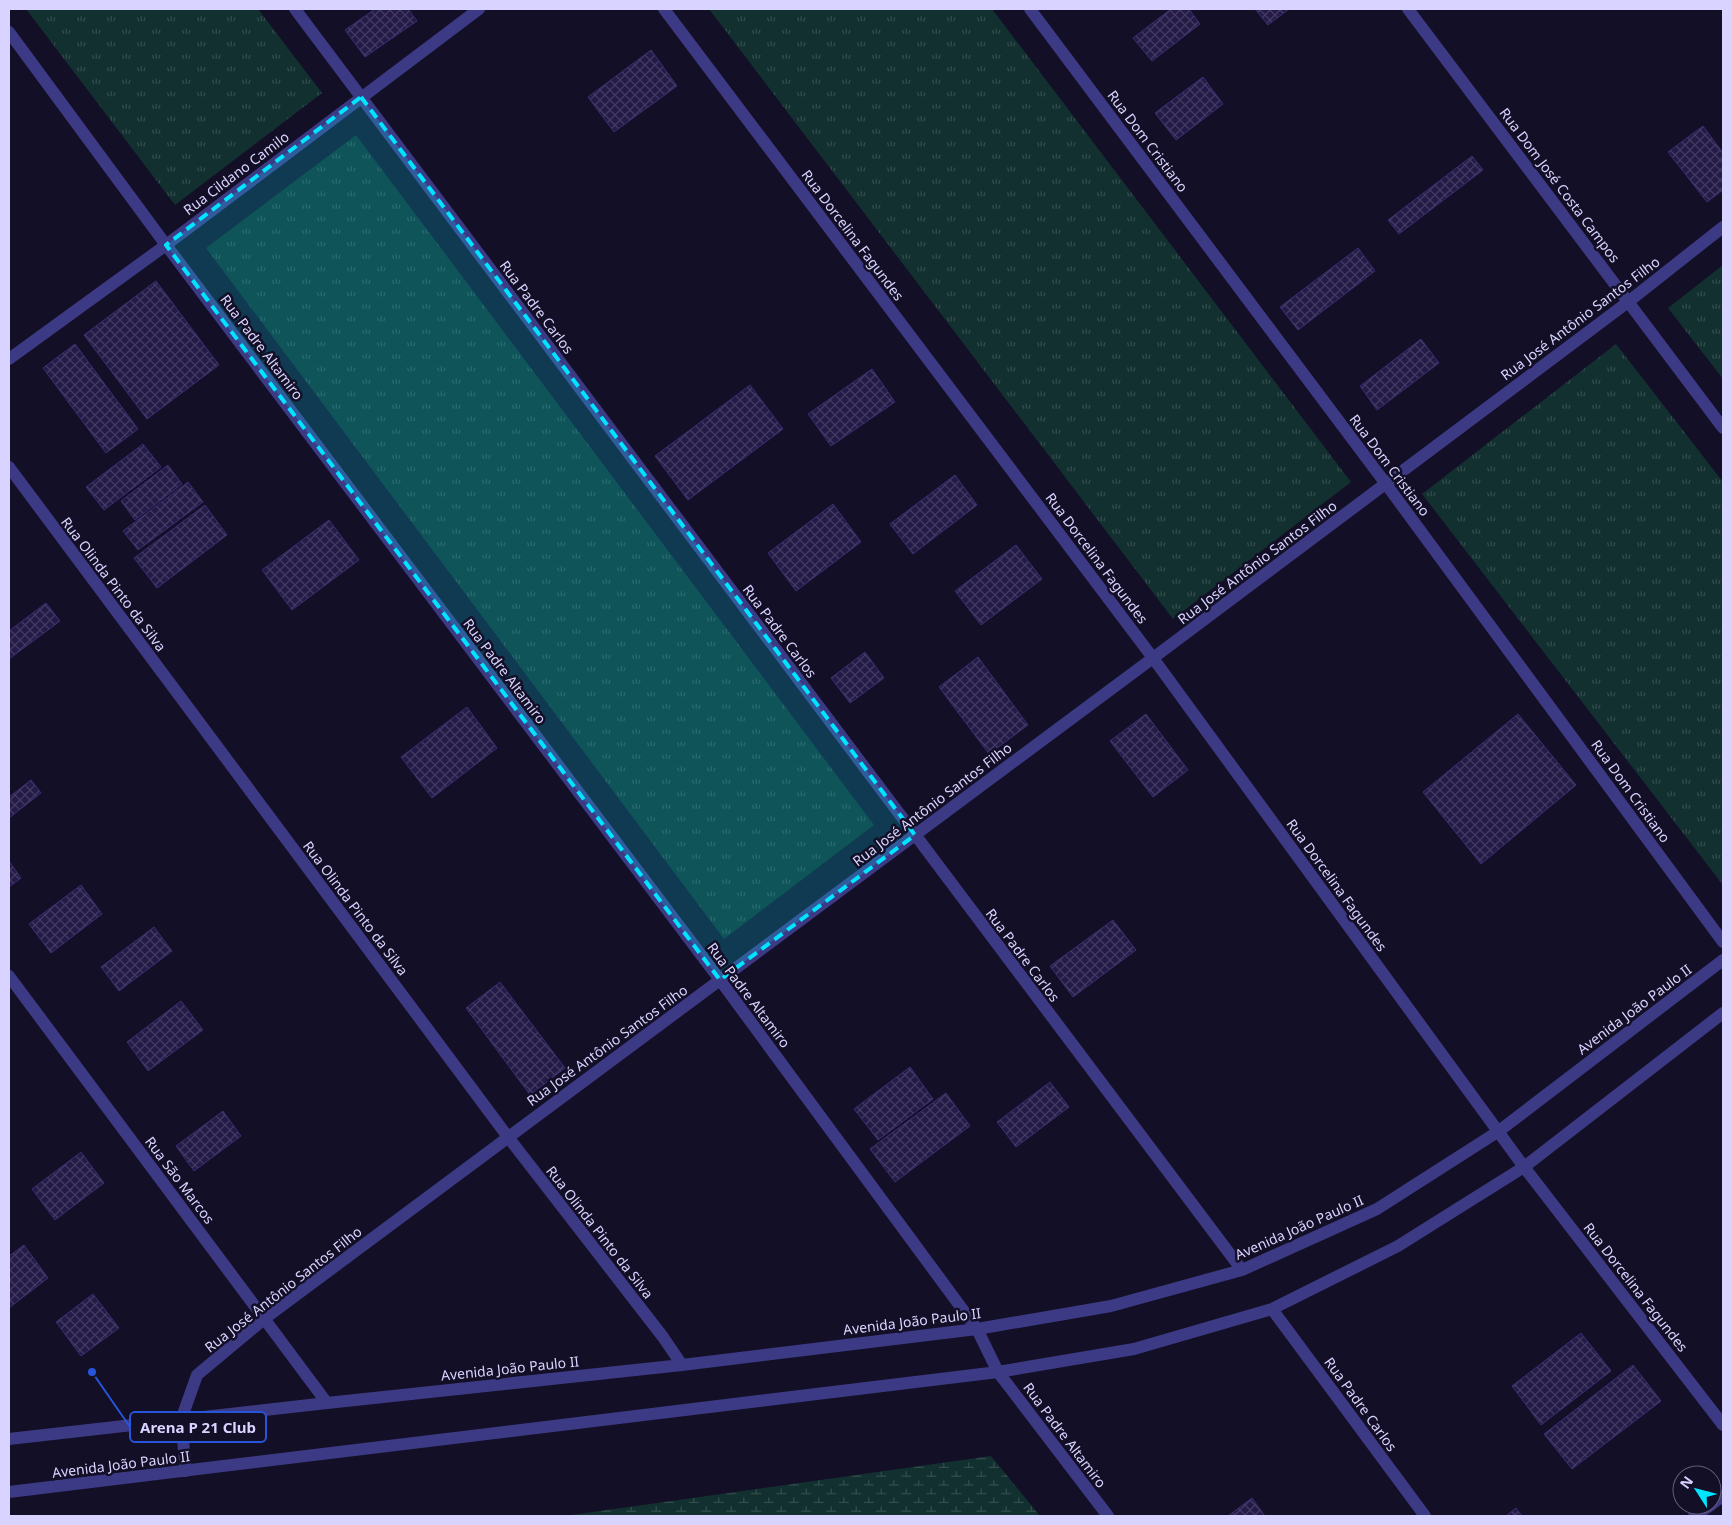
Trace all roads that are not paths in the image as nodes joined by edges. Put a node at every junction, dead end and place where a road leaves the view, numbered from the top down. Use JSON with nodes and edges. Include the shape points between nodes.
{"nodes":[{"id":1,"x":296,"y":9,"type":"edge"},
{"id":2,"x":479,"y":9,"type":"edge"},
{"id":3,"x":664,"y":9,"type":"edge"},
{"id":4,"x":1030,"y":9,"type":"edge"},
{"id":5,"x":1408,"y":9,"type":"edge"},
{"id":6,"x":9,"y":32,"type":"edge"},
{"id":7,"x":361,"y":97,"type":"junction"},
{"id":8,"x":1723,"y":227,"type":"edge"},
{"id":9,"x":166,"y":245,"type":"junction"},
{"id":10,"x":1628,"y":302,"type":"junction"},
{"id":11,"x":9,"y":359,"type":"edge"},
{"id":12,"x":1723,"y":428,"type":"edge"},
{"id":13,"x":9,"y":468,"type":"edge"},
{"id":14,"x":1386,"y":484,"type":"junction"},
{"id":15,"x":1153,"y":658,"type":"junction"},
{"id":16,"x":915,"y":836,"type":"junction"},
{"id":17,"x":1723,"y":942,"type":"edge"},
{"id":18,"x":1723,"y":960,"type":"edge"},
{"id":19,"x":9,"y":976,"type":"edge"},
{"id":20,"x":720,"y":980,"type":"junction"},
{"id":21,"x":1723,"y":1013,"type":"edge"},
{"id":22,"x":1499,"y":1131,"type":"junction"},
{"id":23,"x":508,"y":1137,"type":"junction"},
{"id":24,"x":1524,"y":1167,"type":"junction"},
{"id":25,"x":1242,"y":1270,"type":"junction"},
{"id":26,"x":1272,"y":1309,"type":"junction"},
{"id":27,"x":264,"y":1319,"type":"junction"},
{"id":28,"x":977,"y":1329,"type":"junction"},
{"id":29,"x":682,"y":1365,"type":"junction"},
{"id":30,"x":998,"y":1372,"type":"junction"},
{"id":31,"x":327,"y":1403,"type":"junction"},
{"id":32,"x":181,"y":1420,"type":"junction"},
{"id":33,"x":1723,"y":1425,"type":"edge"},
{"id":34,"x":9,"y":1439,"type":"edge"},
{"id":35,"x":186,"y":1471,"type":"junction"},
{"id":36,"x":9,"y":1492,"type":"edge"},
{"id":37,"x":1108,"y":1516,"type":"edge"},
{"id":38,"x":1425,"y":1516,"type":"edge"}],
"edges":[{"from":1,"to":7,"type":"street","name":"Rua Padre Carlos"},
{"from":2,"to":7,"type":"street","name":"Rua Cildano Camilo"},
{"from":3,"to":15,"type":"street","name":"Rua Dorcelina Fagundes"},
{"from":4,"to":14,"type":"street","name":"Rua Dom Cristiano"},
{"from":5,"to":10,"type":"street","name":"Rua Dom José Costa Campos"},
{"from":6,"to":9,"type":"street","name":"Rua Padre Altamiro"},
{"from":7,"to":9,"type":"street","name":"Rua Cildano Camilo"},
{"from":7,"to":16,"type":"street","name":"Rua Padre Carlos"},
{"from":8,"to":10,"type":"street","name":"Rua José Antônio Santos Filho"},
{"from":9,"to":11,"type":"street","name":"Rua Cildano Camilo"},
{"from":9,"to":20,"type":"street","name":"Rua Padre Altamiro"},
{"from":10,"to":12,"type":"street","name":"Rua Dom José Costa Campos"},
{"from":10,"to":14,"type":"street","name":"Rua José Antônio Santos Filho"},
{"from":13,"to":23,"type":"street","name":"Rua Olinda Pinto da Silva"},
{"from":14,"to":15,"type":"street","name":"Rua José Antônio Santos Filho"},
{"from":14,"to":17,"type":"street","name":"Rua Dom Cristiano"},
{"from":15,"to":16,"type":"street","name":"Rua José Antônio Santos Filho"},
{"from":15,"to":22,"type":"street","name":"Rua Dorcelina Fagundes"},
{"from":16,"to":20,"type":"street","name":"Rua José Antônio Santos Filho"},
{"from":16,"to":25,"type":"street","name":"Rua Padre Carlos"},
{"from":18,"to":22,"type":"street","name":"Avenida João Paulo II"},
{"from":19,"to":27,"type":"street","name":"Rua São Marcos"},
{"from":20,"to":23,"type":"street","name":"Rua José Antônio Santos Filho"},
{"from":20,"to":28,"type":"street","name":"Rua Padre Altamiro"},
{"from":21,"to":24,"type":"street","name":"Avenida João Paulo II"},
{"from":22,"to":24,"type":"street","name":"Rua Dorcelina Fagundes"},
{"from":22,"to":25,"type":"street","name":"Avenida João Paulo II","via":[[1377,1209]]},
{"from":23,"to":27,"type":"street","name":"Rua José Antônio Santos Filho"},
{"from":23,"to":29,"type":"street","name":"Rua Olinda Pinto da Silva"},
{"from":24,"to":26,"type":"street","name":"Avenida João Paulo II","via":[[1398,1246]]},
{"from":24,"to":33,"type":"street","name":"Rua Dorcelina Fagundes"},
{"from":25,"to":28,"type":"street","name":"Avenida João Paulo II","via":[[1111,1306]]},
{"from":26,"to":30,"type":"street","name":"Avenida João Paulo II","via":[[1134,1349]]},
{"from":26,"to":38,"type":"street","name":"Rua Padre Carlos"},
{"from":27,"to":31,"type":"street","name":"Rua São Marcos"},
{"from":27,"to":32,"type":"street","name":"Rua José Antônio Santos Filho","via":[[197,1375]]},
{"from":28,"to":29,"type":"street","name":"Avenida João Paulo II"},
{"from":28,"to":30,"type":"street","name":"Rua Padre Altamiro"},
{"from":29,"to":31,"type":"street","name":"Avenida João Paulo II"},
{"from":30,"to":35,"type":"street","name":"Avenida João Paulo II"},
{"from":30,"to":37,"type":"street","name":"Rua Padre Altamiro"},
{"from":31,"to":32,"type":"street","name":"Avenida João Paulo II"},
{"from":32,"to":34,"type":"street","name":"Avenida João Paulo II"},
{"from":32,"to":35,"type":"street"},
{"from":35,"to":36,"type":"street","name":"Avenida João Paulo II"}]}
